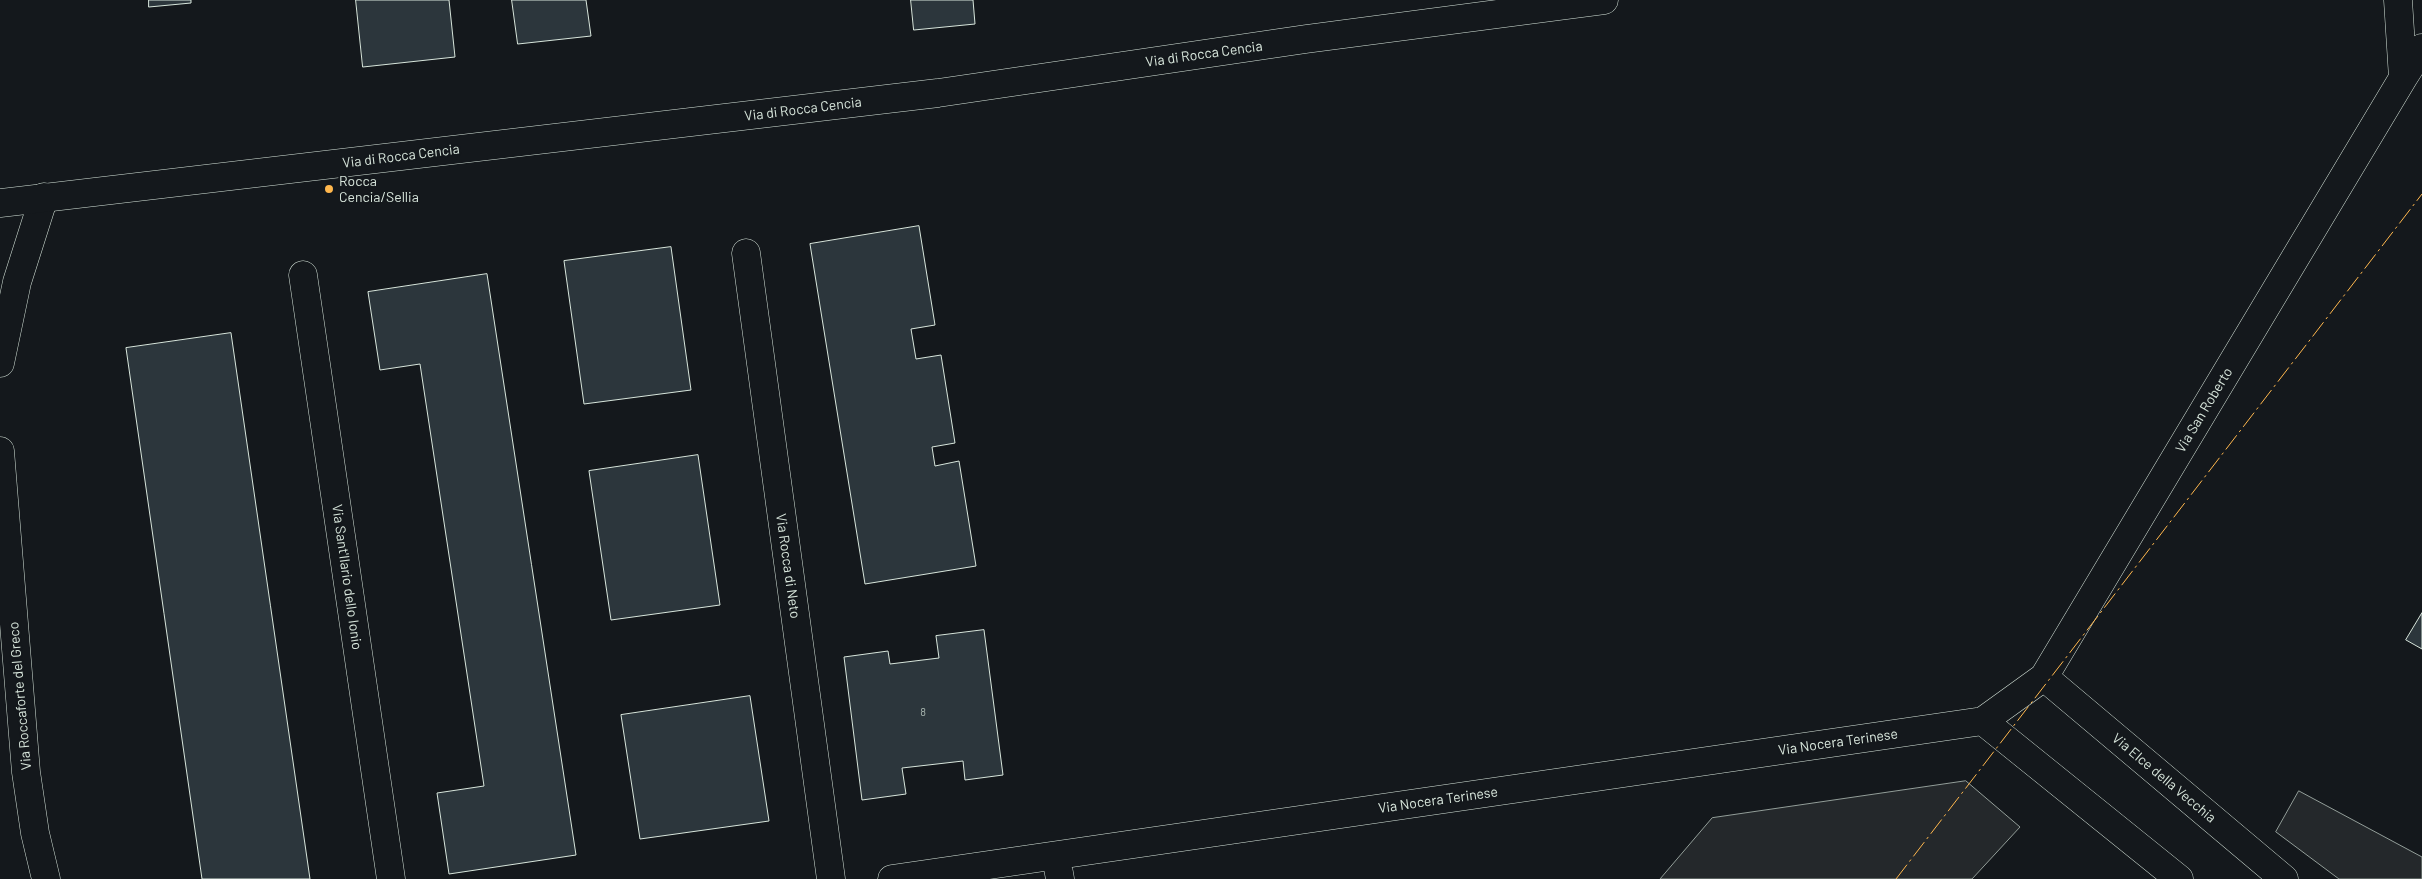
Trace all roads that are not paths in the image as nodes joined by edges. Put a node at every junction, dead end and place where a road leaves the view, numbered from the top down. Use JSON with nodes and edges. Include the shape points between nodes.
{"nodes":[{"id":1,"x":1604,"y":0,"type":"edge"},
{"id":2,"x":2398,"y":0,"type":"edge"},
{"id":3,"x":2422,"y":48,"type":"edge"},
{"id":4,"x":2404,"y":78,"type":"junction"},
{"id":5,"x":44,"y":197,"type":"junction"},
{"id":6,"x":0,"y":203,"type":"edge"},
{"id":7,"x":746,"y":253,"type":"dead end"},
{"id":8,"x":302,"y":274,"type":"dead end"},
{"id":9,"x":0,"y":363,"type":"edge"},
{"id":10,"x":0,"y":451,"type":"edge"},
{"id":11,"x":2044,"y":677,"type":"junction"},
{"id":12,"x":1983,"y":721,"type":"junction"},
{"id":13,"x":1058,"y":868,"type":"edge"},
{"id":14,"x":46,"y":879,"type":"edge"},
{"id":15,"x":390,"y":879,"type":"edge"},
{"id":16,"x":831,"y":879,"type":"edge"},
{"id":17,"x":892,"y":879,"type":"edge"},
{"id":18,"x":2179,"y":879,"type":"edge"},
{"id":19,"x":2284,"y":879,"type":"edge"}],
"edges":[{"from":1,"to":5,"type":"street","name":"Via di Rocca Cencia","via":[[1306,39],[938,93]]},
{"from":2,"to":4,"type":"street"},
{"from":3,"to":4,"type":"street","name":"Via San Roberto"},
{"from":4,"to":11,"type":"street","name":"Via San Roberto"},
{"from":5,"to":6,"type":"street","name":"Via di Rocca Cencia"},
{"from":5,"to":9,"type":"street","via":[[17,282]]},
{"from":7,"to":16,"type":"street","name":"Via Rocca di Neto"},
{"from":8,"to":15,"type":"street","name":"Via Sant'Ilario dello Ionio"},
{"from":10,"to":14,"type":"street","name":"Via Roccaforte del Greco","via":[[26,772],[35,834]]},
{"from":11,"to":12,"type":"street","name":"Via San Roberto"},
{"from":11,"to":19,"type":"street","name":"Via Elce della Vecchia"},
{"from":12,"to":13,"type":"street","name":"Via Nocera Terinese"},
{"from":12,"to":18,"type":"street"},
{"from":13,"to":17,"type":"street","name":"Via Nocera Terinese"}]}
